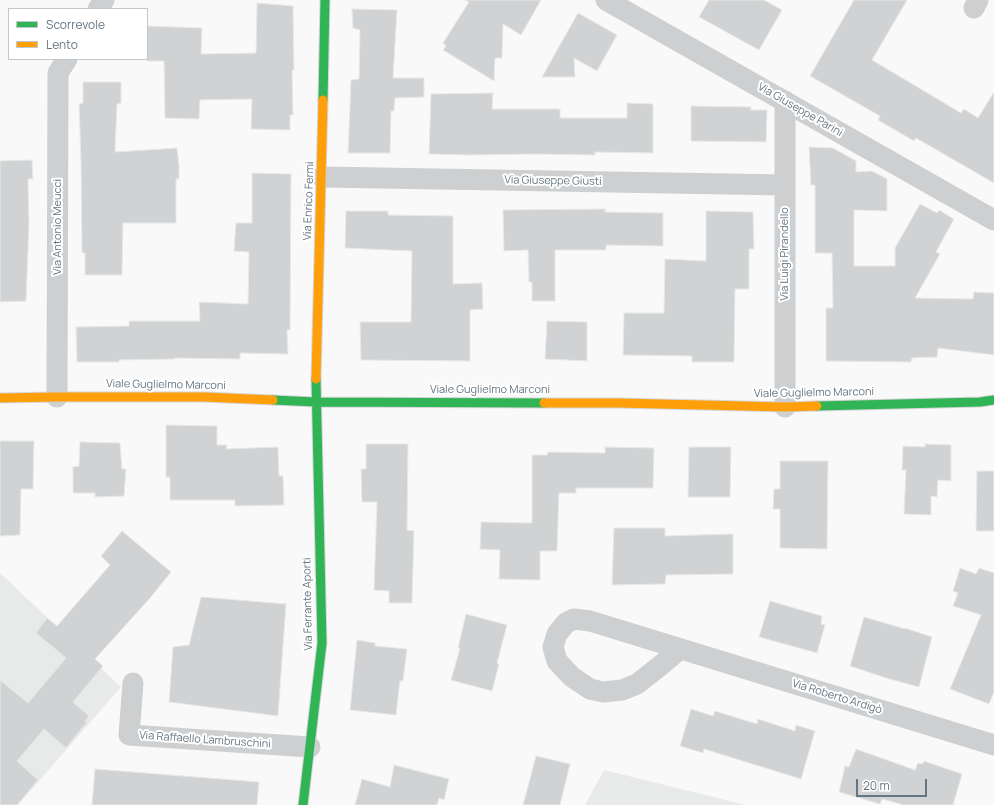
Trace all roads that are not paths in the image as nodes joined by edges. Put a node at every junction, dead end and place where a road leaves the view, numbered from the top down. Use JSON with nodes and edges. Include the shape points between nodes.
{"nodes":[{"id":1,"x":325,"y":0,"type":"edge"},
{"id":2,"x":606,"y":0,"type":"edge"},
{"id":3,"x":66,"y":60,"type":"edge"},
{"id":4,"x":785,"y":101,"type":"junction"},
{"id":5,"x":322,"y":177,"type":"junction"},
{"id":6,"x":785,"y":185,"type":"junction"},
{"id":7,"x":994,"y":220,"type":"edge"},
{"id":8,"x":57,"y":397,"type":"junction"},
{"id":9,"x":0,"y":398,"type":"edge"},
{"id":10,"x":994,"y":400,"type":"edge"},
{"id":11,"x":316,"y":402,"type":"junction"},
{"id":12,"x":980,"y":402,"type":"junction"},
{"id":13,"x":994,"y":405,"type":"edge"},
{"id":14,"x":785,"y":407,"type":"junction"},
{"id":15,"x":680,"y":649,"type":"junction"},
{"id":16,"x":133,"y":683,"type":"dead end"},
{"id":17,"x":994,"y":745,"type":"edge"},
{"id":18,"x":310,"y":747,"type":"junction"},
{"id":19,"x":303,"y":805,"type":"edge"}],
"edges":[{"from":1,"to":5,"type":"street","name":"Via Enrico Fermi"},
{"from":2,"to":4,"type":"street","name":"Via Giuseppe Parini"},
{"from":3,"to":8,"type":"street","name":"Via Antonio Meucci","via":[[58,73]]},
{"from":4,"to":6,"type":"street","name":"Via Luigi Pirandello"},
{"from":4,"to":7,"type":"street","name":"Via Giuseppe Parini"},
{"from":5,"to":6,"type":"street","name":"Via Giuseppe Giusti"},
{"from":5,"to":11,"type":"street","name":"Via Enrico Fermi"},
{"from":6,"to":14,"type":"street","name":"Via Luigi Pirandello"},
{"from":8,"to":9,"type":"street","name":"Viale Guglielmo Marconi"},
{"from":8,"to":11,"type":"street","name":"Viale Guglielmo Marconi","via":[[204,397]]},
{"from":10,"to":12,"type":"street","name":"Viale Guglielmo Marconi"},
{"from":11,"to":14,"type":"street","name":"Viale Guglielmo Marconi","via":[[618,403]]},
{"from":11,"to":18,"type":"street","name":"Via Ferrante Aporti","via":[[322,643]]},
{"from":12,"to":13,"type":"street","name":"Viale Guglielmo Marconi"},
{"from":12,"to":14,"type":"street","name":"Viale Guglielmo Marconi"},
{"from":15,"to":15,"type":"street","name":"Via Roberto Ardigò","via":[[590,621],[574,619],[566,623],[553,647],[557,661],[572,677],[590,689],[603,692],[622,690],[637,684]]},
{"from":15,"to":17,"type":"street","name":"Via Roberto Ardigò"},
{"from":16,"to":18,"type":"street","name":"Via Raffaello Lambruschini","via":[[129,735]]},
{"from":18,"to":19,"type":"street","name":"Via Ferrante Aporti"}]}
